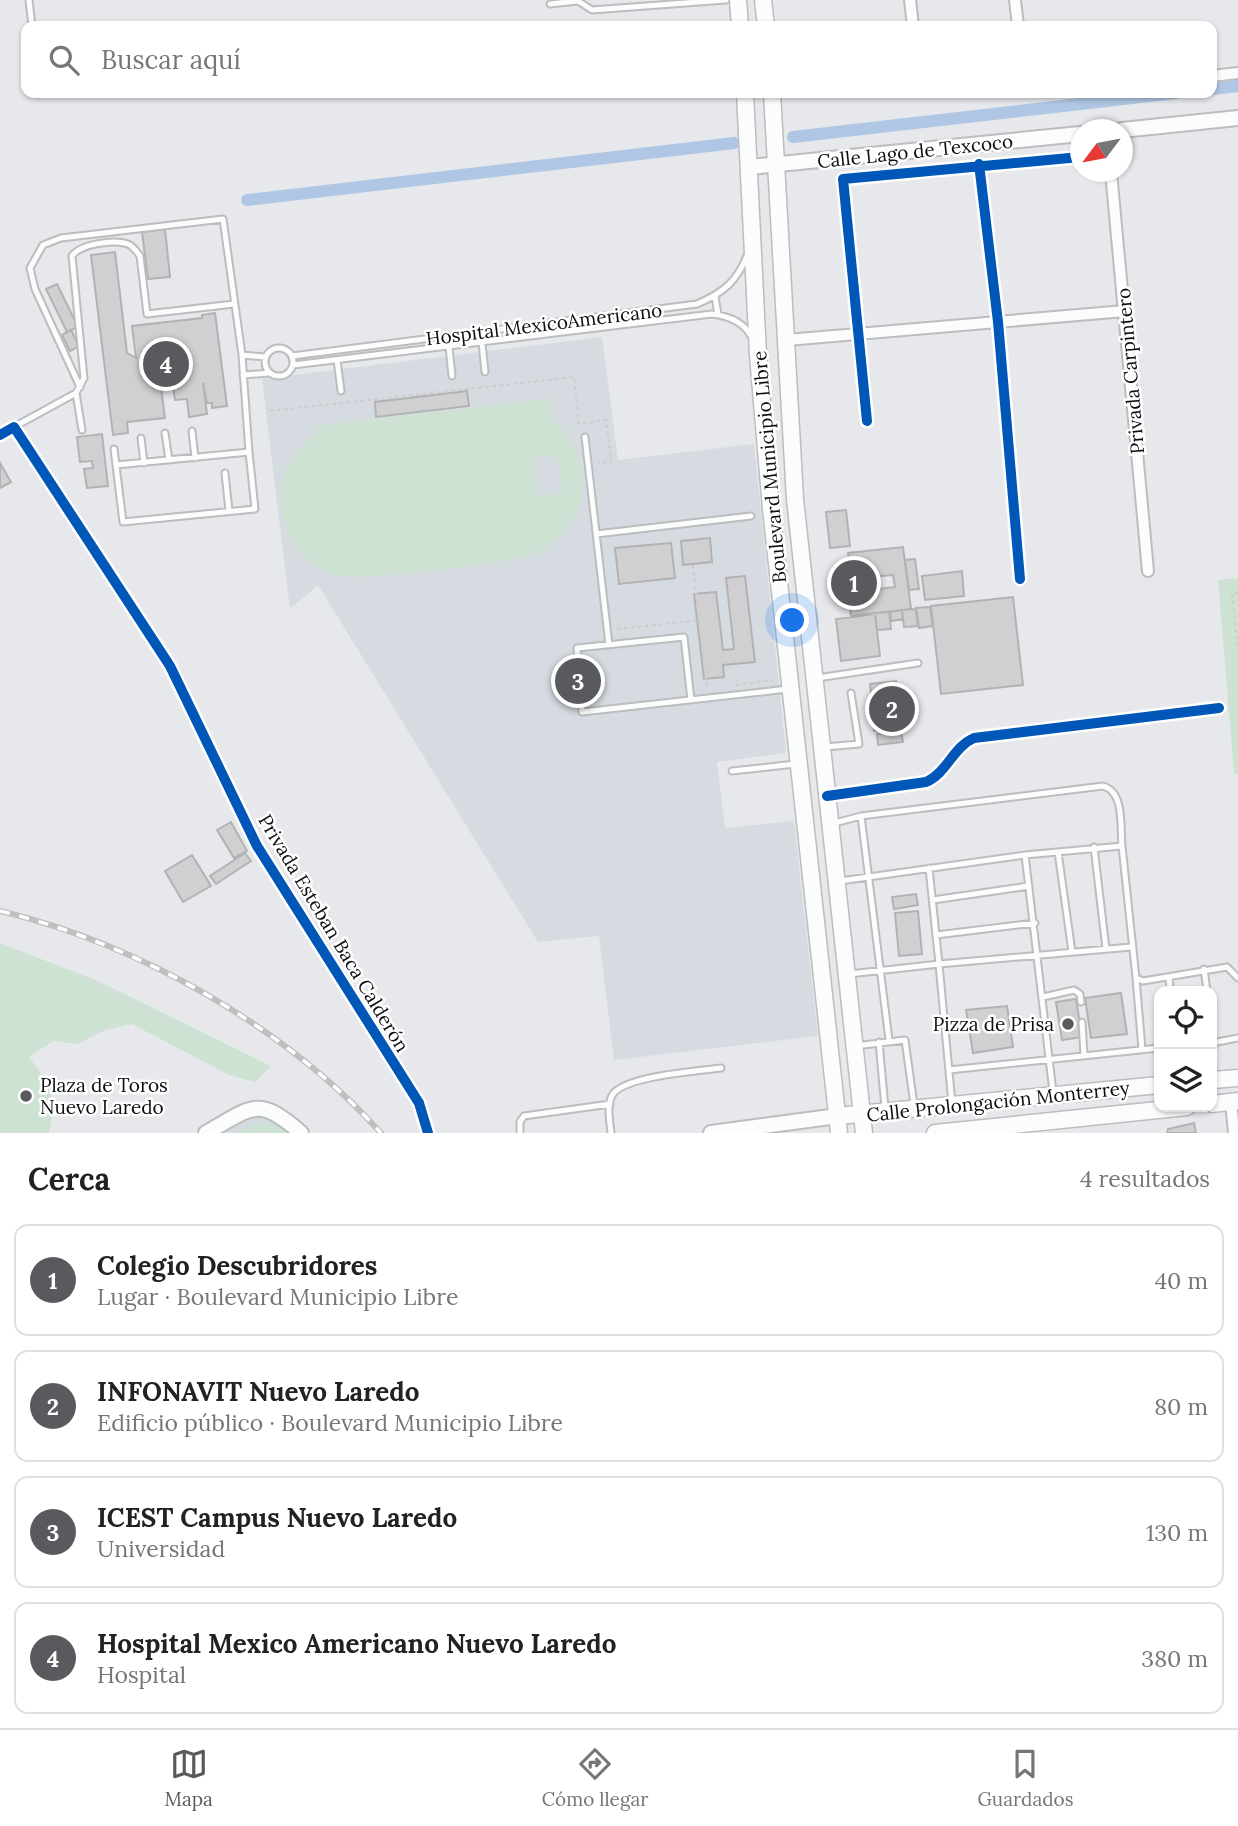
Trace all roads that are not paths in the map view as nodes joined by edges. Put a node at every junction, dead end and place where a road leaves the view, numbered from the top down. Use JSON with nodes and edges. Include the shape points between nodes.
{"nodes":[{"id":1,"x":29,"y":0,"type":"edge"},
{"id":2,"x":726,"y":0,"type":"edge"},
{"id":3,"x":738,"y":0,"type":"edge"},
{"id":4,"x":763,"y":0,"type":"edge"},
{"id":5,"x":910,"y":0,"type":"edge"},
{"id":6,"x":1016,"y":0,"type":"edge"},
{"id":7,"x":550,"y":4,"type":"dead end"},
{"id":8,"x":31,"y":21,"type":"edge"},
{"id":9,"x":740,"y":21,"type":"edge"},
{"id":10,"x":765,"y":21,"type":"edge"},
{"id":11,"x":912,"y":21,"type":"edge"},
{"id":12,"x":1018,"y":21,"type":"edge"},
{"id":13,"x":1238,"y":73,"type":"edge"},
{"id":14,"x":1217,"y":75,"type":"edge"},
{"id":15,"x":745,"y":98,"type":"edge"},
{"id":16,"x":772,"y":98,"type":"edge"},
{"id":17,"x":1238,"y":118,"type":"edge"},
{"id":18,"x":1133,"y":129,"type":"edge"},
{"id":19,"x":1070,"y":135,"type":"edge"},
{"id":20,"x":1070,"y":158,"type":"edge"},
{"id":21,"x":979,"y":164,"type":"junction"},
{"id":22,"x":778,"y":165,"type":"junction"},
{"id":23,"x":750,"y":167,"type":"junction"},
{"id":24,"x":1112,"y":182,"type":"edge"},
{"id":25,"x":753,"y":230,"type":"junction"},
{"id":26,"x":715,"y":296,"type":"junction"},
{"id":27,"x":234,"y":304,"type":"junction"},
{"id":28,"x":1125,"y":311,"type":"junction"},
{"id":29,"x":718,"y":315,"type":"junction"},
{"id":30,"x":588,"y":319,"type":"junction"},
{"id":31,"x":998,"y":322,"type":"junction"},
{"id":32,"x":588,"y":330,"type":"junction"},
{"id":33,"x":858,"y":334,"type":"junction"},
{"id":34,"x":443,"y":337,"type":"junction"},
{"id":35,"x":787,"y":340,"type":"junction"},
{"id":36,"x":482,"y":343,"type":"junction"},
{"id":37,"x":446,"y":347,"type":"junction"},
{"id":38,"x":358,"y":348,"type":"junction"},
{"id":39,"x":242,"y":355,"type":"junction"},
{"id":40,"x":758,"y":355,"type":"junction"},
{"id":41,"x":266,"y":356,"type":"junction"},
{"id":42,"x":292,"y":356,"type":"junction"},
{"id":43,"x":359,"y":358,"type":"junction"},
{"id":44,"x":337,"y":360,"type":"junction"},
{"id":45,"x":293,"y":365,"type":"junction"},
{"id":46,"x":485,"y":372,"type":"dead end"},
{"id":47,"x":270,"y":373,"type":"junction"},
{"id":48,"x":243,"y":375,"type":"junction"},
{"id":49,"x":452,"y":376,"type":"dead end"},
{"id":50,"x":78,"y":390,"type":"junction"},
{"id":51,"x":341,"y":391,"type":"dead end"},
{"id":52,"x":867,"y":421,"type":"dead end"},
{"id":53,"x":14,"y":427,"type":"junction"},
{"id":54,"x":82,"y":430,"type":"dead end"},
{"id":55,"x":192,"y":431,"type":"dead end"},
{"id":56,"x":165,"y":433,"type":"dead end"},
{"id":57,"x":0,"y":435,"type":"edge"},
{"id":58,"x":585,"y":437,"type":"dead end"},
{"id":59,"x":141,"y":438,"type":"dead end"},
{"id":60,"x":790,"y":442,"type":"junction"},
{"id":61,"x":767,"y":443,"type":"junction"},
{"id":62,"x":114,"y":449,"type":"dead end"},
{"id":63,"x":249,"y":452,"type":"junction"},
{"id":64,"x":195,"y":458,"type":"junction"},
{"id":65,"x":169,"y":460,"type":"junction"},
{"id":66,"x":144,"y":463,"type":"junction"},
{"id":67,"x":116,"y":465,"type":"junction"},
{"id":68,"x":225,"y":472,"type":"dead end"},
{"id":69,"x":229,"y":511,"type":"junction"},
{"id":70,"x":751,"y":516,"type":"dead end"},
{"id":71,"x":596,"y":534,"type":"junction"},
{"id":72,"x":1148,"y":571,"type":"dead end"},
{"id":73,"x":1020,"y":579,"type":"dead end"},
{"id":74,"x":609,"y":645,"type":"junction"},
{"id":75,"x":918,"y":663,"type":"dead end"},
{"id":76,"x":814,"y":678,"type":"junction"},
{"id":77,"x":791,"y":688,"type":"junction"},
{"id":78,"x":851,"y":693,"type":"dead end"},
{"id":79,"x":691,"y":699,"type":"junction"},
{"id":80,"x":1219,"y":708,"type":"dead end"},
{"id":81,"x":820,"y":729,"type":"junction"},
{"id":82,"x":796,"y":733,"type":"junction"},
{"id":83,"x":822,"y":747,"type":"junction"},
{"id":84,"x":799,"y":764,"type":"junction"},
{"id":85,"x":732,"y":771,"type":"dead end"},
{"id":86,"x":827,"y":796,"type":"junction"},
{"id":87,"x":861,"y":816,"type":"junction"},
{"id":88,"x":830,"y":824,"type":"junction"},
{"id":89,"x":1122,"y":846,"type":"junction"},
{"id":90,"x":1094,"y":847,"type":"junction"},
{"id":91,"x":1058,"y":852,"type":"junction"},
{"id":92,"x":1026,"y":855,"type":"junction"},
{"id":93,"x":929,"y":868,"type":"junction"},
{"id":94,"x":869,"y":877,"type":"junction"},
{"id":95,"x":837,"y":882,"type":"junction"},
{"id":96,"x":813,"y":884,"type":"junction"},
{"id":97,"x":1029,"y":886,"type":"junction"},
{"id":98,"x":933,"y":900,"type":"junction"},
{"id":99,"x":1035,"y":923,"type":"junction"},
{"id":100,"x":936,"y":936,"type":"junction"},
{"id":101,"x":1131,"y":947,"type":"junction"},
{"id":102,"x":1106,"y":949,"type":"junction"},
{"id":103,"x":1072,"y":952,"type":"junction"},
{"id":104,"x":1039,"y":955,"type":"junction"},
{"id":105,"x":939,"y":964,"type":"junction"},
{"id":106,"x":1204,"y":969,"type":"junction"},
{"id":107,"x":882,"y":970,"type":"junction"},
{"id":108,"x":847,"y":974,"type":"junction"},
{"id":109,"x":1169,"y":976,"type":"junction"},
{"id":110,"x":1136,"y":978,"type":"junction"},
{"id":111,"x":1238,"y":978,"type":"edge"},
{"id":112,"x":1170,"y":986,"type":"edge"},
{"id":113,"x":1206,"y":986,"type":"edge"},
{"id":114,"x":1043,"y":997,"type":"junction"},
{"id":115,"x":1081,"y":1002,"type":"dead end"},
{"id":116,"x":1082,"y":1022,"type":"dead end"},
{"id":117,"x":1238,"y":1038,"type":"edge"},
{"id":118,"x":889,"y":1040,"type":"junction"},
{"id":119,"x":879,"y":1042,"type":"junction"},
{"id":120,"x":1217,"y":1042,"type":"edge"},
{"id":121,"x":855,"y":1046,"type":"junction"},
{"id":122,"x":1154,"y":1048,"type":"edge"},
{"id":123,"x":1142,"y":1049,"type":"junction"},
{"id":124,"x":1084,"y":1055,"type":"junction"},
{"id":125,"x":1050,"y":1059,"type":"junction"},
{"id":126,"x":720,"y":1068,"type":"dead end"},
{"id":127,"x":949,"y":1070,"type":"junction"},
{"id":128,"x":1238,"y":1078,"type":"edge"},
{"id":129,"x":1217,"y":1080,"type":"edge"},
{"id":130,"x":1154,"y":1085,"type":"edge"},
{"id":131,"x":1053,"y":1095,"type":"junction"},
{"id":132,"x":1234,"y":1102,"type":"edge"},
{"id":133,"x":610,"y":1104,"type":"junction"},
{"id":134,"x":952,"y":1104,"type":"junction"},
{"id":135,"x":914,"y":1108,"type":"junction"},
{"id":136,"x":1154,"y":1110,"type":"edge"},
{"id":137,"x":886,"y":1111,"type":"junction"},
{"id":138,"x":862,"y":1114,"type":"junction"},
{"id":139,"x":838,"y":1116,"type":"junction"},
{"id":140,"x":206,"y":1133,"type":"edge"},
{"id":141,"x":301,"y":1133,"type":"edge"},
{"id":142,"x":428,"y":1133,"type":"edge"},
{"id":143,"x":520,"y":1133,"type":"edge"},
{"id":144,"x":611,"y":1133,"type":"edge"},
{"id":145,"x":711,"y":1133,"type":"edge"},
{"id":146,"x":839,"y":1133,"type":"edge"},
{"id":147,"x":864,"y":1133,"type":"edge"},
{"id":148,"x":935,"y":1133,"type":"edge"},
{"id":149,"x":1234,"y":1133,"type":"edge"}],
"edges":[{"from":1,"to":8,"type":"lane"},
{"from":2,"to":7,"type":"lane","via":[[592,10],[578,1]]},
{"from":3,"to":9,"type":"main road"},
{"from":4,"to":10,"type":"main road"},
{"from":5,"to":11,"type":"street"},
{"from":6,"to":12,"type":"street"},
{"from":13,"to":14,"type":"street"},
{"from":15,"to":23,"type":"main road","name":"Boulevard Municipio Libre"},
{"from":16,"to":22,"type":"main road","name":"Boulevard Municipio Libre"},
{"from":17,"to":18,"type":"street"},
{"from":19,"to":22,"type":"street","name":"Calle Lago de Texcoco"},
{"from":20,"to":21,"type":"street"},
{"from":21,"to":31,"type":"street"},
{"from":21,"to":33,"type":"street","via":[[843,179]]},
{"from":22,"to":23,"type":"street","name":"Calle Lago de Texcoco"},
{"from":22,"to":35,"type":"main road","name":"Boulevard Municipio Libre"},
{"from":23,"to":25,"type":"main road","name":"Boulevard Municipio Libre"},
{"from":24,"to":28,"type":"street","name":"Privada Carpintero"},
{"from":25,"to":26,"type":"lane","name":"Hospital MexicoAmericano","via":[[744,264]]},
{"from":25,"to":40,"type":"main road","name":"Boulevard Municipio Libre"},
{"from":26,"to":29,"type":"lane"},
{"from":26,"to":30,"type":"lane","name":"Hospital MexicoAmericano","via":[[697,304]]},
{"from":27,"to":39,"type":"lane"},
{"from":27,"to":50,"type":"lane","via":[[147,314],[140,256],[135,250],[119,243],[79,248],[72,256],[86,372]]},
{"from":27,"to":50,"type":"lane","via":[[223,219],[61,238],[43,245],[30,268],[35,289]]},
{"from":28,"to":31,"type":"street"},
{"from":28,"to":72,"type":"street","name":"Privada Carpintero"},
{"from":29,"to":32,"type":"lane","name":"Hospital MexicoAmericano"},
{"from":29,"to":40,"type":"lane","via":[[744,326]]},
{"from":30,"to":32,"type":"lane"},
{"from":30,"to":34,"type":"lane","name":"Hospital MexicoAmericano"},
{"from":31,"to":33,"type":"street"},
{"from":31,"to":73,"type":"street"},
{"from":32,"to":36,"type":"lane","name":"Hospital MexicoAmericano"},
{"from":33,"to":35,"type":"street"},
{"from":33,"to":52,"type":"street"},
{"from":34,"to":37,"type":"lane"},
{"from":34,"to":38,"type":"lane","name":"Hospital MexicoAmericano"},
{"from":35,"to":60,"type":"main road","name":"Boulevard Municipio Libre"},
{"from":36,"to":37,"type":"lane","name":"Hospital MexicoAmericano"},
{"from":36,"to":46,"type":"lane"},
{"from":37,"to":43,"type":"lane","name":"Hospital MexicoAmericano"},
{"from":37,"to":49,"type":"lane"},
{"from":38,"to":42,"type":"lane","name":"Hospital MexicoAmericano"},
{"from":38,"to":43,"type":"lane"},
{"from":39,"to":41,"type":"lane"},
{"from":39,"to":48,"type":"lane"},
{"from":40,"to":61,"type":"main road","name":"Boulevard Municipio Libre"},
{"from":41,"to":42,"type":"lane","via":[[277,348]]},
{"from":41,"to":47,"type":"lane"},
{"from":42,"to":45,"type":"lane"},
{"from":43,"to":44,"type":"lane","name":"Hospital MexicoAmericano"},
{"from":44,"to":45,"type":"lane","name":"Hospital MexicoAmericano"},
{"from":44,"to":51,"type":"lane"},
{"from":45,"to":47,"type":"lane","via":[[285,376]]},
{"from":47,"to":48,"type":"lane"},
{"from":48,"to":63,"type":"lane"},
{"from":50,"to":53,"type":"lane"},
{"from":50,"to":54,"type":"lane"},
{"from":53,"to":57,"type":"street"},
{"from":53,"to":142,"type":"street","name":"Privada Esteban Baca Calderón","via":[[170,666],[257,846],[419,1103]]},
{"from":55,"to":64,"type":"lane"},
{"from":56,"to":65,"type":"lane"},
{"from":58,"to":71,"type":"lane"},
{"from":59,"to":66,"type":"lane"},
{"from":60,"to":61,"type":"main road"},
{"from":60,"to":76,"type":"main road","name":"Boulevard Municipio Libre"},
{"from":61,"to":77,"type":"main road","name":"Boulevard Municipio Libre"},
{"from":62,"to":67,"type":"lane"},
{"from":63,"to":64,"type":"lane"},
{"from":63,"to":69,"type":"lane","via":[[255,509]]},
{"from":64,"to":65,"type":"lane"},
{"from":65,"to":66,"type":"lane"},
{"from":66,"to":67,"type":"lane"},
{"from":67,"to":69,"type":"lane","via":[[123,522]]},
{"from":68,"to":69,"type":"lane"},
{"from":70,"to":71,"type":"lane"},
{"from":71,"to":74,"type":"lane"},
{"from":74,"to":79,"type":"lane","via":[[684,637]]},
{"from":74,"to":79,"type":"lane","via":[[577,648],[582,712]]},
{"from":75,"to":76,"type":"lane"},
{"from":76,"to":81,"type":"main road","name":"Boulevard Municipio Libre"},
{"from":77,"to":79,"type":"lane"},
{"from":77,"to":82,"type":"main road","name":"Boulevard Municipio Libre"},
{"from":78,"to":83,"type":"lane","via":[[859,744]]},
{"from":80,"to":86,"type":"street","via":[[974,738],[934,779]]},
{"from":81,"to":82,"type":"main road"},
{"from":81,"to":83,"type":"main road","name":"Boulevard Municipio Libre"},
{"from":82,"to":84,"type":"main road","name":"Boulevard Municipio Libre"},
{"from":83,"to":86,"type":"main road","name":"Boulevard Municipio Libre"},
{"from":84,"to":85,"type":"lane"},
{"from":84,"to":96,"type":"main road","name":"Boulevard Municipio Libre"},
{"from":86,"to":88,"type":"main road","name":"Boulevard Municipio Libre"},
{"from":87,"to":88,"type":"lane"},
{"from":87,"to":89,"type":"lane","via":[[1103,786],[1117,795]]},
{"from":87,"to":94,"type":"lane"},
{"from":88,"to":95,"type":"main road","name":"Boulevard Municipio Libre"},
{"from":89,"to":90,"type":"lane"},
{"from":89,"to":101,"type":"lane"},
{"from":90,"to":91,"type":"lane"},
{"from":90,"to":102,"type":"lane"},
{"from":91,"to":92,"type":"lane"},
{"from":91,"to":103,"type":"lane"},
{"from":92,"to":93,"type":"lane"},
{"from":92,"to":97,"type":"lane"},
{"from":93,"to":94,"type":"lane"},
{"from":93,"to":98,"type":"lane"},
{"from":94,"to":95,"type":"lane"},
{"from":94,"to":107,"type":"lane"},
{"from":95,"to":96,"type":"main road"},
{"from":95,"to":108,"type":"main road","name":"Boulevard Municipio Libre"},
{"from":96,"to":139,"type":"main road","name":"Boulevard Municipio Libre"},
{"from":97,"to":98,"type":"lane"},
{"from":97,"to":99,"type":"lane"},
{"from":98,"to":100,"type":"lane"},
{"from":99,"to":100,"type":"lane"},
{"from":99,"to":104,"type":"lane"},
{"from":100,"to":105,"type":"lane"},
{"from":101,"to":102,"type":"lane"},
{"from":101,"to":110,"type":"lane"},
{"from":102,"to":103,"type":"lane"},
{"from":103,"to":104,"type":"lane"},
{"from":104,"to":105,"type":"lane"},
{"from":104,"to":114,"type":"lane"},
{"from":105,"to":107,"type":"lane"},
{"from":105,"to":127,"type":"lane"},
{"from":106,"to":109,"type":"lane"},
{"from":106,"to":111,"type":"lane","via":[[1227,967]]},
{"from":106,"to":113,"type":"lane"},
{"from":107,"to":108,"type":"lane"},
{"from":107,"to":118,"type":"lane"},
{"from":108,"to":121,"type":"main road","name":"Boulevard Municipio Libre"},
{"from":109,"to":110,"type":"lane"},
{"from":109,"to":112,"type":"lane"},
{"from":110,"to":123,"type":"lane"},
{"from":114,"to":115,"type":"lane","via":[[1074,990]]},
{"from":114,"to":125,"type":"lane"},
{"from":116,"to":124,"type":"lane"},
{"from":117,"to":120,"type":"lane"},
{"from":118,"to":119,"type":"lane"},
{"from":118,"to":135,"type":"lane","via":[[908,1044]]},
{"from":119,"to":121,"type":"lane"},
{"from":119,"to":137,"type":"lane"},
{"from":121,"to":138,"type":"main road","name":"Boulevard Municipio Libre"},
{"from":122,"to":123,"type":"lane"},
{"from":123,"to":124,"type":"lane"},
{"from":124,"to":125,"type":"lane"},
{"from":125,"to":127,"type":"lane"},
{"from":125,"to":131,"type":"lane"},
{"from":126,"to":133,"type":"lane","via":[[665,1074],[622,1088]]},
{"from":127,"to":134,"type":"lane"},
{"from":128,"to":129,"type":"main road"},
{"from":130,"to":131,"type":"main road","name":"Calle Prolongación Monterrey"},
{"from":131,"to":134,"type":"main road","name":"Calle Prolongación Monterrey"},
{"from":132,"to":149,"type":"street"},
{"from":133,"to":143,"type":"lane","via":[[524,1116]]},
{"from":133,"to":144,"type":"lane"},
{"from":134,"to":135,"type":"main road","name":"Calle Prolongación Monterrey"},
{"from":135,"to":137,"type":"main road","name":"Calle Prolongación Monterrey"},
{"from":136,"to":148,"type":"main road","name":"Calle Prolongación Monterrey"},
{"from":137,"to":138,"type":"main road","name":"Calle Prolongación Monterrey"},
{"from":138,"to":139,"type":"main road","name":"Calle Prolongación Monterrey"},
{"from":138,"to":147,"type":"main road","name":"Boulevard Municipio Libre"},
{"from":139,"to":145,"type":"street","name":"Calle Prolongación Monterrey"},
{"from":139,"to":146,"type":"main road","name":"Boulevard Municipio Libre"},
{"from":140,"to":141,"type":"street","via":[[240,1114],[266,1108]]}]}
